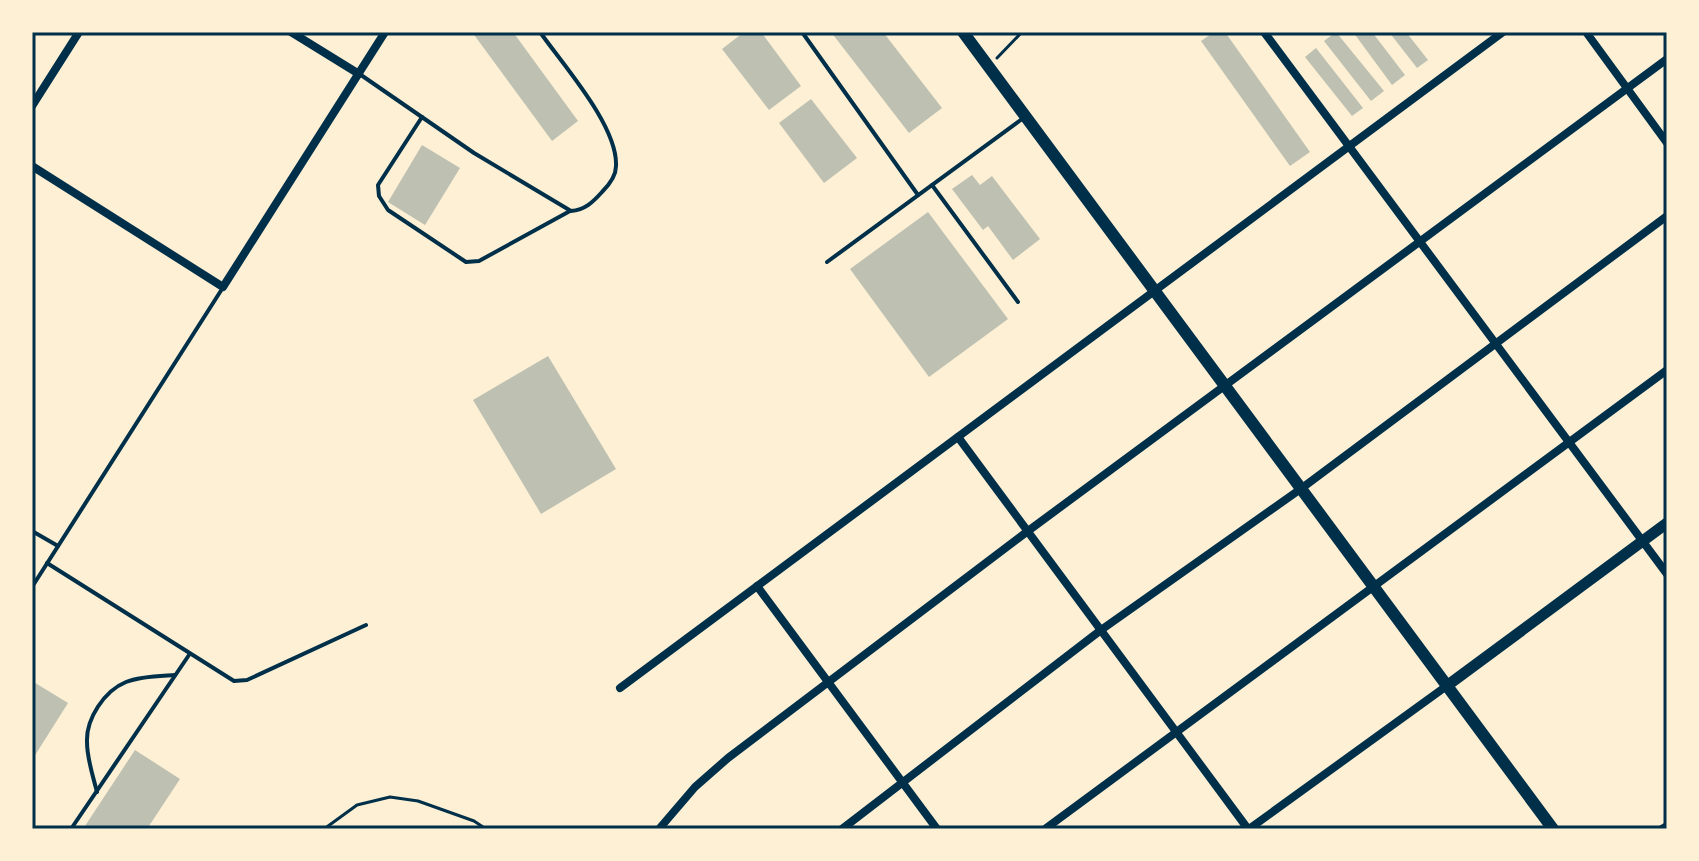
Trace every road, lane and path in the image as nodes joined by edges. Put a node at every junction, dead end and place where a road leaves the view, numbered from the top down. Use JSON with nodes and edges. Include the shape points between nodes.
{"nodes":[{"id":1,"x":79,"y":32,"type":"edge"},
{"id":2,"x":291,"y":32,"type":"edge"},
{"id":3,"x":385,"y":32,"type":"edge"},
{"id":4,"x":540,"y":32,"type":"edge"},
{"id":5,"x":802,"y":32,"type":"edge"},
{"id":6,"x":963,"y":32,"type":"edge"},
{"id":7,"x":1022,"y":32,"type":"edge"},
{"id":8,"x":1264,"y":32,"type":"edge"},
{"id":9,"x":1503,"y":32,"type":"edge"},
{"id":10,"x":1586,"y":32,"type":"edge"},
{"id":11,"x":1667,"y":59,"type":"edge"},
{"id":12,"x":989,"y":66,"type":"junction"},
{"id":13,"x":359,"y":74,"type":"junction"},
{"id":14,"x":1627,"y":88,"type":"junction"},
{"id":15,"x":32,"y":106,"type":"edge"},
{"id":16,"x":422,"y":117,"type":"junction"},
{"id":17,"x":1026,"y":117,"type":"junction"},
{"id":18,"x":1667,"y":143,"type":"edge"},
{"id":19,"x":1349,"y":146,"type":"junction"},
{"id":20,"x":32,"y":166,"type":"edge"},
{"id":21,"x":932,"y":185,"type":"junction"},
{"id":22,"x":918,"y":195,"type":"junction"},
{"id":23,"x":571,"y":211,"type":"junction"},
{"id":24,"x":1667,"y":216,"type":"edge"},
{"id":25,"x":1420,"y":241,"type":"junction"},
{"id":26,"x":827,"y":262,"type":"dead end"},
{"id":27,"x":223,"y":287,"type":"junction"},
{"id":28,"x":1154,"y":291,"type":"junction"},
{"id":29,"x":1018,"y":302,"type":"dead end"},
{"id":30,"x":1496,"y":344,"type":"junction"},
{"id":31,"x":1667,"y":370,"type":"edge"},
{"id":32,"x":1225,"y":387,"type":"junction"},
{"id":33,"x":958,"y":437,"type":"junction"},
{"id":34,"x":1569,"y":442,"type":"junction"},
{"id":35,"x":1302,"y":488,"type":"junction"},
{"id":36,"x":1667,"y":523,"type":"edge"},
{"id":37,"x":32,"y":531,"type":"edge"},
{"id":38,"x":1028,"y":531,"type":"junction"},
{"id":39,"x":1643,"y":541,"type":"junction"},
{"id":40,"x":58,"y":546,"type":"junction"},
{"id":41,"x":47,"y":563,"type":"junction"},
{"id":42,"x":1667,"y":574,"type":"edge"},
{"id":43,"x":757,"y":586,"type":"junction"},
{"id":44,"x":1375,"y":586,"type":"junction"},
{"id":45,"x":32,"y":587,"type":"edge"},
{"id":46,"x":366,"y":625,"type":"dead end"},
{"id":47,"x":1101,"y":630,"type":"junction"},
{"id":48,"x":189,"y":655,"type":"junction"},
{"id":49,"x":175,"y":675,"type":"junction"},
{"id":50,"x":829,"y":683,"type":"junction"},
{"id":51,"x":1448,"y":685,"type":"junction"},
{"id":52,"x":620,"y":688,"type":"dead end"},
{"id":53,"x":1176,"y":732,"type":"junction"},
{"id":54,"x":903,"y":782,"type":"junction"},
{"id":55,"x":97,"y":792,"type":"junction"},
{"id":56,"x":71,"y":829,"type":"edge"},
{"id":57,"x":324,"y":829,"type":"edge"},
{"id":58,"x":486,"y":829,"type":"edge"},
{"id":59,"x":659,"y":829,"type":"edge"},
{"id":60,"x":842,"y":829,"type":"edge"},
{"id":61,"x":937,"y":829,"type":"edge"},
{"id":62,"x":1045,"y":829,"type":"edge"},
{"id":63,"x":1248,"y":829,"type":"edge"},
{"id":64,"x":1553,"y":829,"type":"edge"}],
"edges":[{"from":1,"to":15,"type":"street"},
{"from":2,"to":13,"type":"street"},
{"from":3,"to":13,"type":"street"},
{"from":4,"to":23,"type":"lane","via":[[606,125],[615,149],[616,168],[608,185],[590,204]]},
{"from":5,"to":22,"type":"lane"},
{"from":6,"to":12,"type":"main road"},
{"from":7,"to":12,"type":"path"},
{"from":8,"to":19,"type":"street"},
{"from":9,"to":19,"type":"street"},
{"from":10,"to":14,"type":"street"},
{"from":11,"to":14,"type":"street"},
{"from":12,"to":17,"type":"main road"},
{"from":13,"to":16,"type":"lane"},
{"from":13,"to":27,"type":"street"},
{"from":14,"to":18,"type":"street"},
{"from":14,"to":25,"type":"street"},
{"from":16,"to":23,"type":"lane"},
{"from":16,"to":23,"type":"lane","via":[[378,185],[379,196],[388,210],[466,262],[479,261]]},
{"from":17,"to":21,"type":"lane"},
{"from":17,"to":28,"type":"main road"},
{"from":19,"to":25,"type":"street"},
{"from":19,"to":28,"type":"street"},
{"from":20,"to":27,"type":"street"},
{"from":21,"to":22,"type":"lane"},
{"from":21,"to":29,"type":"lane"},
{"from":22,"to":26,"type":"lane"},
{"from":24,"to":30,"type":"street"},
{"from":25,"to":30,"type":"street"},
{"from":25,"to":32,"type":"street"},
{"from":27,"to":40,"type":"lane"},
{"from":28,"to":32,"type":"main road"},
{"from":28,"to":33,"type":"street"},
{"from":30,"to":34,"type":"street"},
{"from":30,"to":35,"type":"street"},
{"from":31,"to":34,"type":"street"},
{"from":32,"to":35,"type":"main road"},
{"from":32,"to":38,"type":"street"},
{"from":33,"to":38,"type":"street"},
{"from":33,"to":43,"type":"street"},
{"from":34,"to":39,"type":"street"},
{"from":34,"to":44,"type":"street"},
{"from":35,"to":44,"type":"main road"},
{"from":35,"to":47,"type":"street"},
{"from":36,"to":39,"type":"street"},
{"from":37,"to":40,"type":"lane"},
{"from":38,"to":47,"type":"street"},
{"from":38,"to":50,"type":"street"},
{"from":39,"to":42,"type":"street"},
{"from":39,"to":51,"type":"street"},
{"from":40,"to":41,"type":"lane"},
{"from":41,"to":45,"type":"lane"},
{"from":41,"to":48,"type":"lane"},
{"from":43,"to":50,"type":"street"},
{"from":43,"to":52,"type":"street"},
{"from":44,"to":51,"type":"main road"},
{"from":44,"to":53,"type":"street"},
{"from":46,"to":48,"type":"lane","via":[[241,681]]},
{"from":47,"to":53,"type":"street"},
{"from":47,"to":54,"type":"street"},
{"from":48,"to":49,"type":"lane"},
{"from":49,"to":55,"type":"lane"},
{"from":49,"to":55,"type":"lane","via":[[126,682],[94,713],[87,742]]},
{"from":50,"to":54,"type":"street"},
{"from":50,"to":59,"type":"street","via":[[728,758]]},
{"from":51,"to":63,"type":"street"},
{"from":51,"to":64,"type":"main road"},
{"from":53,"to":62,"type":"street"},
{"from":53,"to":63,"type":"street"},
{"from":54,"to":60,"type":"street"},
{"from":54,"to":61,"type":"street"},
{"from":55,"to":56,"type":"lane"},
{"from":57,"to":58,"type":"path","via":[[357,805],[390,797],[418,801]]}]}
